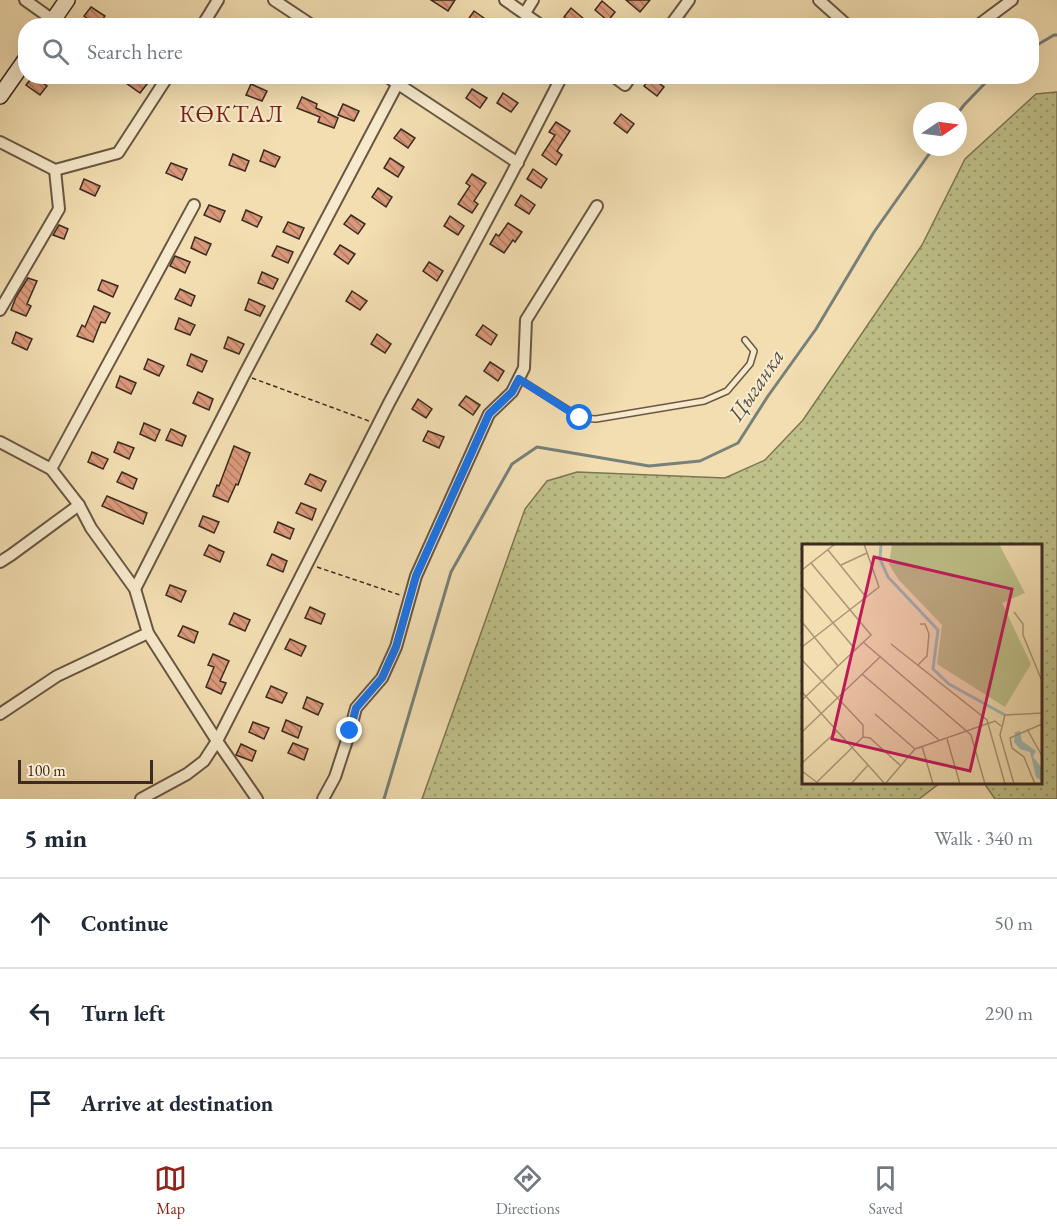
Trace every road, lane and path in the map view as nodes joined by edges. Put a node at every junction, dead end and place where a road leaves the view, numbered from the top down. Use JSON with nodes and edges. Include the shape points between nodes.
{"nodes":[{"id":1,"x":25,"y":0,"type":"edge"},
{"id":2,"x":67,"y":0,"type":"edge"},
{"id":3,"x":218,"y":0,"type":"edge"},
{"id":4,"x":274,"y":0,"type":"edge"},
{"id":5,"x":505,"y":0,"type":"edge"},
{"id":6,"x":533,"y":0,"type":"edge"},
{"id":7,"x":689,"y":0,"type":"edge"},
{"id":8,"x":1012,"y":0,"type":"edge"},
{"id":9,"x":825,"y":2,"type":"edge"},
{"id":10,"x":525,"y":13,"type":"junction"},
{"id":11,"x":45,"y":18,"type":"edge"},
{"id":12,"x":54,"y":18,"type":"edge"},
{"id":13,"x":207,"y":18,"type":"edge"},
{"id":14,"x":301,"y":18,"type":"edge"},
{"id":15,"x":532,"y":18,"type":"edge"},
{"id":16,"x":676,"y":18,"type":"edge"},
{"id":17,"x":840,"y":18,"type":"edge"},
{"id":18,"x":988,"y":18,"type":"edge"},
{"id":19,"x":18,"y":70,"type":"edge"},
{"id":20,"x":163,"y":84,"type":"edge"},
{"id":21,"x":558,"y":84,"type":"edge"},
{"id":22,"x":397,"y":85,"type":"joint"},
{"id":23,"x":0,"y":96,"type":"edge"},
{"id":24,"x":0,"y":142,"type":"edge"},
{"id":25,"x":518,"y":163,"type":"junction"},
{"id":26,"x":55,"y":170,"type":"junction"},
{"id":27,"x":194,"y":205,"type":"dead end"},
{"id":28,"x":597,"y":206,"type":"dead end"},
{"id":29,"x":0,"y":310,"type":"edge"},
{"id":30,"x":745,"y":340,"type":"dead end"},
{"id":31,"x":244,"y":375,"type":"junction"},
{"id":32,"x":519,"y":379,"type":"junction"},
{"id":33,"x":378,"y":425,"type":"junction"},
{"id":34,"x":0,"y":442,"type":"edge"},
{"id":35,"x":51,"y":469,"type":"junction"},
{"id":36,"x":79,"y":505,"type":"junction"},
{"id":37,"x":0,"y":562,"type":"edge"},
{"id":38,"x":308,"y":564,"type":"junction"},
{"id":39,"x":135,"y":588,"type":"junction"},
{"id":40,"x":410,"y":598,"type":"junction"},
{"id":41,"x":148,"y":633,"type":"junction"},
{"id":42,"x":0,"y":714,"type":"edge"},
{"id":43,"x":218,"y":741,"type":"junction"},
{"id":44,"x":141,"y":799,"type":"edge"},
{"id":45,"x":257,"y":799,"type":"edge"},
{"id":46,"x":323,"y":799,"type":"edge"}],
"edges":[{"from":1,"to":11,"type":"street"},
{"from":2,"to":12,"type":"street"},
{"from":3,"to":13,"type":"street"},
{"from":4,"to":14,"type":"street"},
{"from":5,"to":10,"type":"street"},
{"from":6,"to":10,"type":"street"},
{"from":7,"to":16,"type":"street"},
{"from":8,"to":18,"type":"street"},
{"from":9,"to":17,"type":"street"},
{"from":10,"to":15,"type":"street"},
{"from":19,"to":23,"type":"street"},
{"from":20,"to":26,"type":"street","via":[[118,153]]},
{"from":21,"to":25,"type":"street"},
{"from":22,"to":25,"type":"street"},
{"from":22,"to":31,"type":"street"},
{"from":24,"to":26,"type":"street"},
{"from":25,"to":33,"type":"street"},
{"from":26,"to":29,"type":"street","via":[[58,209]]},
{"from":27,"to":35,"type":"street"},
{"from":28,"to":32,"type":"street","via":[[526,320],[524,368]]},
{"from":30,"to":32,"type":"lane","via":[[754,351],[750,364],[727,391],[704,401],[580,418]]},
{"from":31,"to":33,"type":"path"},
{"from":31,"to":39,"type":"street"},
{"from":32,"to":40,"type":"street","via":[[512,392],[489,414],[416,576]]},
{"from":33,"to":38,"type":"street"},
{"from":34,"to":35,"type":"street"},
{"from":35,"to":36,"type":"street"},
{"from":36,"to":37,"type":"street"},
{"from":36,"to":39,"type":"street"},
{"from":38,"to":40,"type":"path"},
{"from":38,"to":43,"type":"street"},
{"from":39,"to":41,"type":"street"},
{"from":40,"to":46,"type":"street","via":[[387,668],[356,708],[336,777]]},
{"from":41,"to":42,"type":"street","via":[[57,676]]},
{"from":41,"to":43,"type":"street"},
{"from":43,"to":44,"type":"street","via":[[187,774]]},
{"from":43,"to":45,"type":"street"}]}
